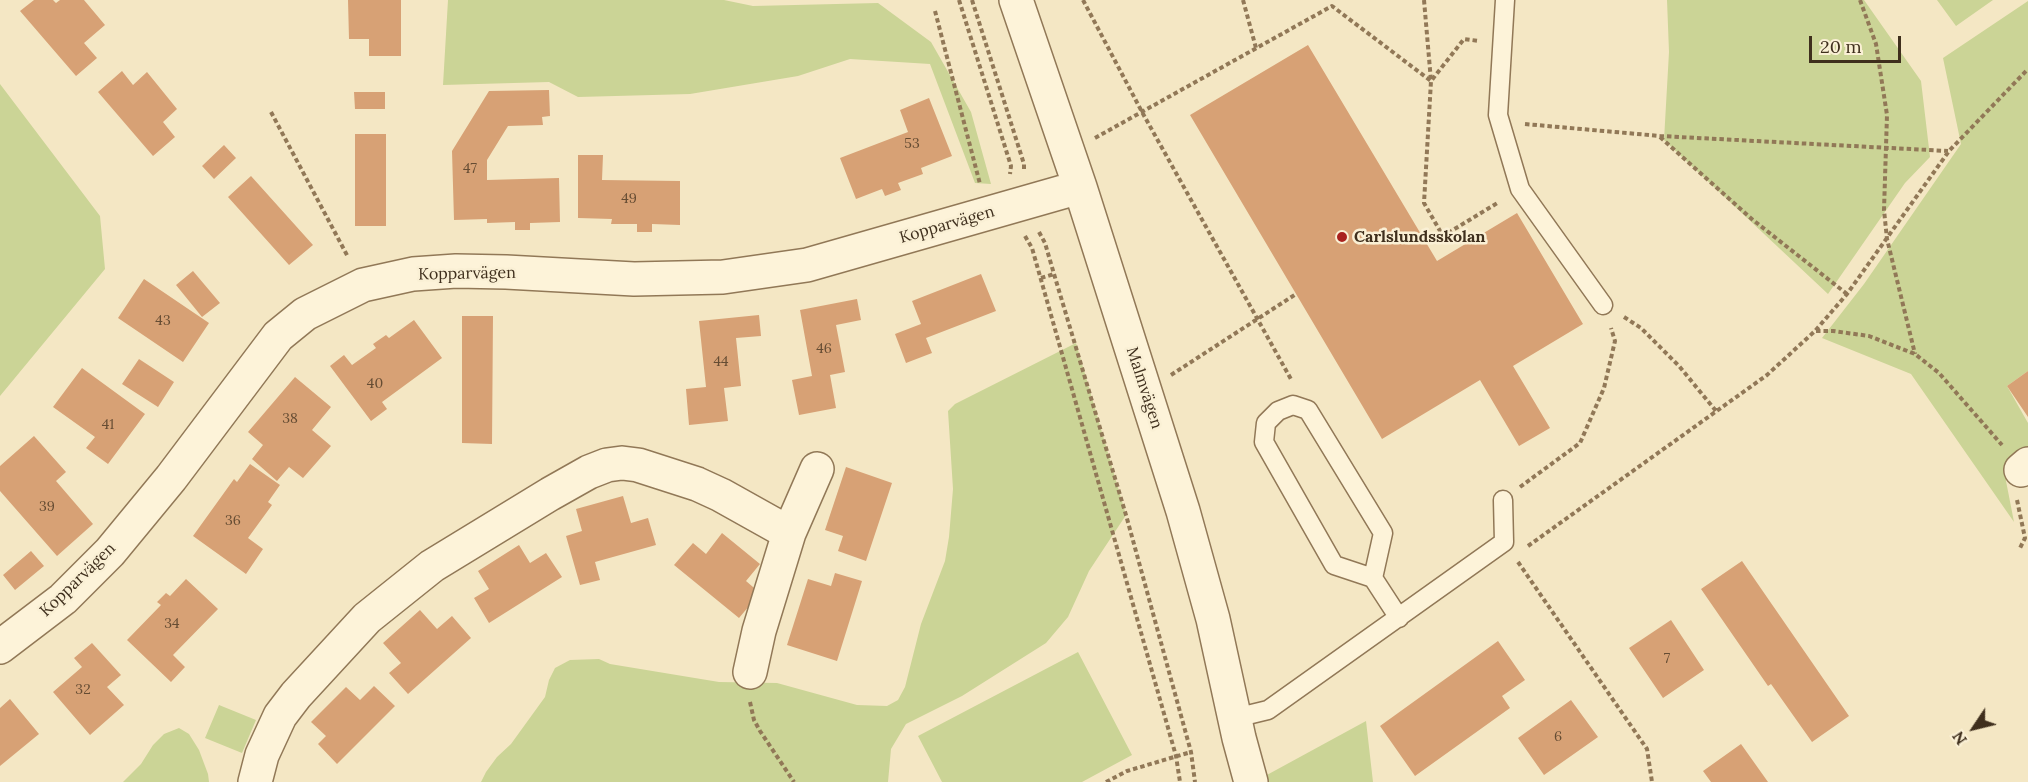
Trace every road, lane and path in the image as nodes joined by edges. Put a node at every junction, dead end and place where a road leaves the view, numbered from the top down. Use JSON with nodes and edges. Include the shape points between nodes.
{"nodes":[{"id":1,"x":959,"y":0,"type":"edge"},
{"id":2,"x":972,"y":0,"type":"edge"},
{"id":3,"x":1016,"y":0,"type":"edge"},
{"id":4,"x":1083,"y":0,"type":"edge"},
{"id":5,"x":1243,"y":0,"type":"edge"},
{"id":6,"x":1331,"y":0,"type":"edge"},
{"id":7,"x":1425,"y":0,"type":"edge"},
{"id":8,"x":1505,"y":0,"type":"edge"},
{"id":9,"x":1860,"y":0,"type":"edge"},
{"id":10,"x":1332,"y":6,"type":"junction"},
{"id":11,"x":935,"y":12,"type":"dead end"},
{"id":12,"x":1503,"y":46,"type":"junction"},
{"id":13,"x":1256,"y":48,"type":"junction"},
{"id":14,"x":2028,"y":69,"type":"edge"},
{"id":15,"x":1431,"y":81,"type":"junction"},
{"id":16,"x":271,"y":112,"type":"dead end"},
{"id":17,"x":1142,"y":112,"type":"junction"},
{"id":18,"x":1500,"y":122,"type":"junction"},
{"id":19,"x":1660,"y":136,"type":"junction"},
{"id":20,"x":1086,"y":144,"type":"dead end"},
{"id":21,"x":1885,"y":148,"type":"junction"},
{"id":22,"x":1949,"y":151,"type":"junction"},
{"id":23,"x":1080,"y":187,"type":"junction"},
{"id":24,"x":1520,"y":189,"type":"junction"},
{"id":25,"x":1010,"y":207,"type":"junction"},
{"id":26,"x":1887,"y":239,"type":"junction"},
{"id":27,"x":1054,"y":274,"type":"junction"},
{"id":28,"x":1041,"y":278,"type":"junction"},
{"id":29,"x":363,"y":285,"type":"junction"},
{"id":30,"x":1296,"y":294,"type":"dead end"},
{"id":31,"x":1847,"y":294,"type":"junction"},
{"id":32,"x":1602,"y":304,"type":"junction"},
{"id":33,"x":1257,"y":318,"type":"junction"},
{"id":34,"x":1815,"y":331,"type":"junction"},
{"id":35,"x":1915,"y":354,"type":"junction"},
{"id":36,"x":1144,"y":392,"type":"junction"},
{"id":37,"x":1308,"y":410,"type":"junction"},
{"id":38,"x":1716,"y":411,"type":"junction"},
{"id":39,"x":2024,"y":467,"type":"edge"},
{"id":40,"x":817,"y":469,"type":"dead end"},
{"id":41,"x":1503,"y":500,"type":"joint"},
{"id":42,"x":789,"y":533,"type":"junction"},
{"id":43,"x":2020,"y":548,"type":"dead end"},
{"id":44,"x":1524,"y":549,"type":"dead end"},
{"id":45,"x":1514,"y":556,"type":"dead end"},
{"id":46,"x":1373,"y":578,"type":"junction"},
{"id":47,"x":1399,"y":618,"type":"junction"},
{"id":48,"x":0,"y":647,"type":"edge"},
{"id":49,"x":750,"y":672,"type":"joint"},
{"id":50,"x":1235,"y":718,"type":"junction"},
{"id":51,"x":1191,"y":752,"type":"junction"},
{"id":52,"x":1176,"y":756,"type":"junction"},
{"id":53,"x":255,"y":782,"type":"edge"},
{"id":54,"x":794,"y":782,"type":"edge"},
{"id":55,"x":1106,"y":782,"type":"edge"},
{"id":56,"x":1180,"y":782,"type":"edge"},
{"id":57,"x":1195,"y":782,"type":"edge"},
{"id":58,"x":1251,"y":782,"type":"edge"},
{"id":59,"x":1652,"y":782,"type":"edge"}],
"edges":[{"from":1,"to":25,"type":"path","via":[[1011,166]]},
{"from":2,"to":25,"type":"path","via":[[1024,164],[1023,186]]},
{"from":3,"to":23,"type":"street","name":"Malmvägen"},
{"from":4,"to":17,"type":"path"},
{"from":5,"to":13,"type":"path"},
{"from":6,"to":10,"type":"path"},
{"from":7,"to":15,"type":"path"},
{"from":8,"to":12,"type":"lane"},
{"from":9,"to":21,"type":"path","via":[[1876,44],[1887,115]]},
{"from":10,"to":13,"type":"path"},
{"from":10,"to":15,"type":"path"},
{"from":11,"to":25,"type":"path"},
{"from":12,"to":15,"type":"path","via":[[1464,39]]},
{"from":12,"to":18,"type":"lane"},
{"from":13,"to":17,"type":"path"},
{"from":14,"to":22,"type":"path"},
{"from":15,"to":24,"type":"path","via":[[1424,203],[1443,236]]},
{"from":16,"to":29,"type":"path"},
{"from":17,"to":20,"type":"path"},
{"from":17,"to":33,"type":"path"},
{"from":18,"to":19,"type":"path"},
{"from":18,"to":24,"type":"lane"},
{"from":19,"to":21,"type":"path"},
{"from":19,"to":31,"type":"path","via":[[1753,220]]},
{"from":21,"to":22,"type":"path"},
{"from":21,"to":26,"type":"path"},
{"from":22,"to":26,"type":"path"},
{"from":23,"to":25,"type":"street","name":"Kopparvägen"},
{"from":23,"to":36,"type":"street","name":"Malmvägen"},
{"from":24,"to":32,"type":"lane"},
{"from":25,"to":27,"type":"path","via":[[1034,222]]},
{"from":25,"to":28,"type":"path","via":[[1032,248]]},
{"from":25,"to":29,"type":"street","name":"Kopparvägen","via":[[807,265],[723,277],[634,279],[456,271],[413,274]]},
{"from":26,"to":31,"type":"path"},
{"from":26,"to":35,"type":"path"},
{"from":27,"to":28,"type":"path"},
{"from":27,"to":51,"type":"path"},
{"from":28,"to":52,"type":"path"},
{"from":29,"to":48,"type":"street","name":"Kopparvägen","via":[[305,314],[278,336],[110,552],[63,598]]},
{"from":30,"to":33,"type":"path"},
{"from":31,"to":34,"type":"path"},
{"from":32,"to":38,"type":"path","via":[[1641,328]]},
{"from":32,"to":41,"type":"path","via":[[1616,341],[1604,388],[1580,443]]},
{"from":33,"to":36,"type":"path"},
{"from":33,"to":37,"type":"path"},
{"from":34,"to":35,"type":"path","via":[[1869,336]]},
{"from":34,"to":38,"type":"path","via":[[1767,375]]},
{"from":35,"to":39,"type":"path","via":[[1946,381]]},
{"from":36,"to":50,"type":"street","name":"Malmvägen","via":[[1183,511]]},
{"from":37,"to":46,"type":"lane","via":[[1383,533]]},
{"from":37,"to":46,"type":"lane","via":[[1293,405],[1278,411],[1266,423],[1264,442],[1334,565]]},
{"from":38,"to":44,"type":"path"},
{"from":39,"to":43,"type":"path","via":[[2015,486],[2025,538]]},
{"from":40,"to":42,"type":"street"},
{"from":41,"to":47,"type":"lane","via":[[1504,542]]},
{"from":42,"to":49,"type":"street"},
{"from":42,"to":53,"type":"street","via":[[713,491],[646,467],[622,463],[589,472],[432,566],[367,618],[280,716],[262,755]]},
{"from":45,"to":59,"type":"path","via":[[1647,748]]},
{"from":46,"to":47,"type":"lane"},
{"from":47,"to":50,"type":"lane","via":[[1268,710]]},
{"from":49,"to":54,"type":"path","via":[[754,720]]},
{"from":50,"to":58,"type":"street","name":"Malmvägen"},
{"from":51,"to":52,"type":"path"},
{"from":51,"to":57,"type":"path"},
{"from":52,"to":55,"type":"path"},
{"from":52,"to":56,"type":"path"}]}
